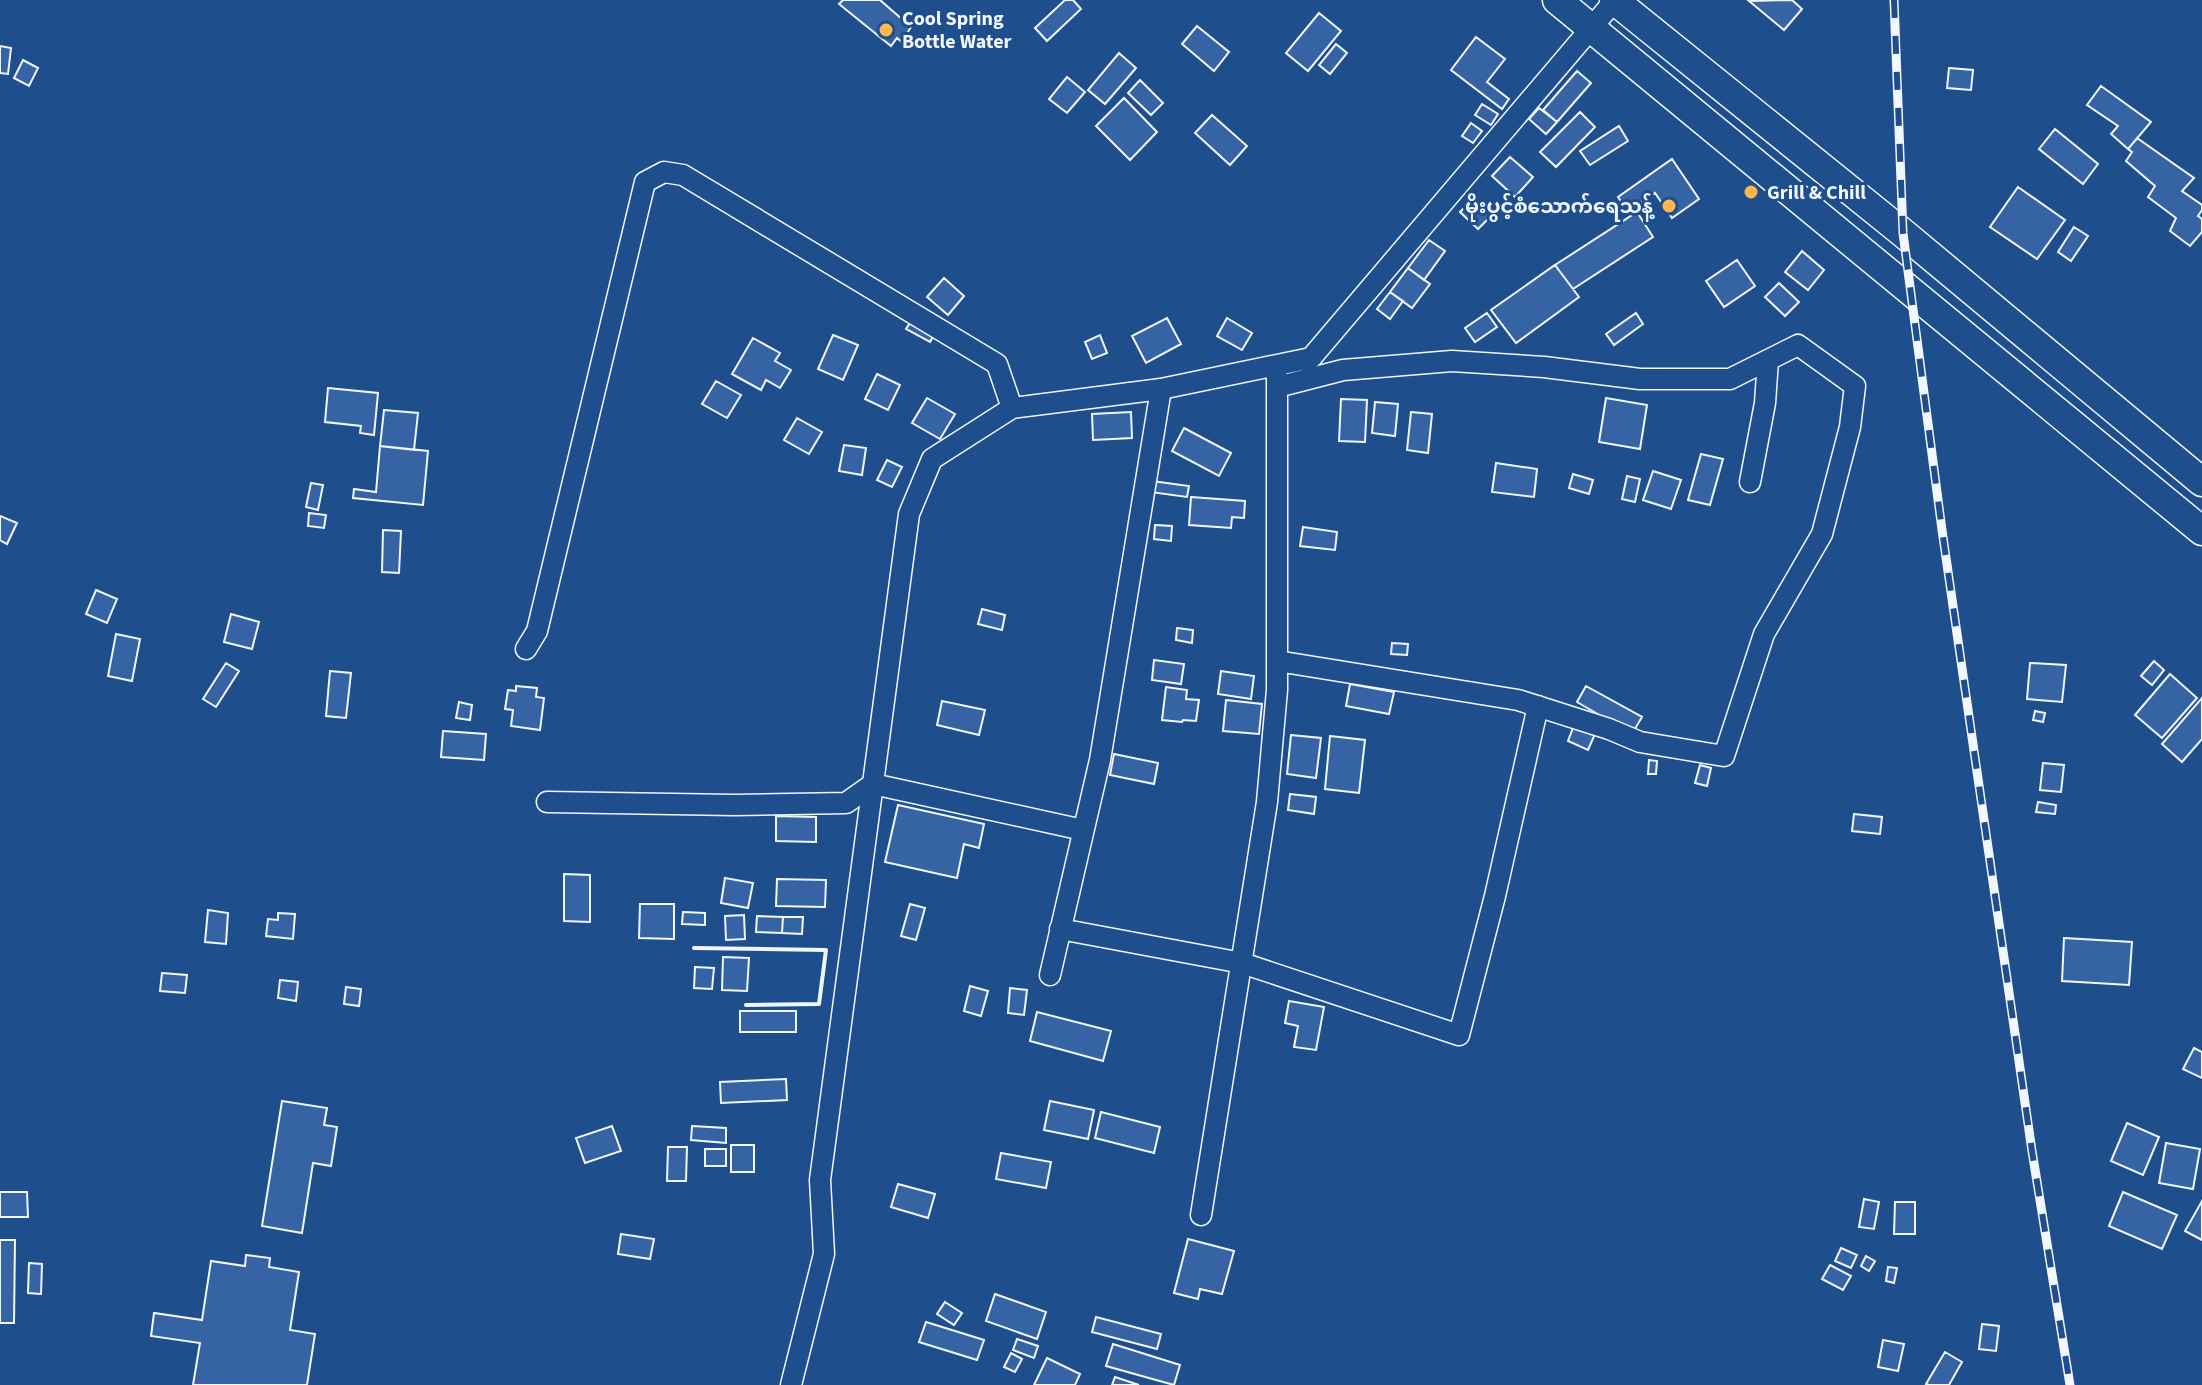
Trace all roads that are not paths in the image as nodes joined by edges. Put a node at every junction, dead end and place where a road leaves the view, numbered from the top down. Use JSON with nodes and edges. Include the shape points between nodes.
{"nodes":[{"id":1,"x":1557,"y":0,"type":"edge"},
{"id":2,"x":1614,"y":0,"type":"edge"},
{"id":3,"x":1591,"y":28,"type":"junction"},
{"id":4,"x":1768,"y":360,"type":"junction"},
{"id":5,"x":1277,"y":365,"type":"junction"},
{"id":6,"x":1277,"y":387,"type":"junction"},
{"id":7,"x":1161,"y":389,"type":"junction"},
{"id":8,"x":1012,"y":408,"type":"junction"},
{"id":9,"x":1750,"y":482,"type":"dead end"},
{"id":10,"x":2202,"y":482,"type":"edge"},
{"id":11,"x":2202,"y":531,"type":"edge"},
{"id":12,"x":526,"y":649,"type":"dead end"},
{"id":13,"x":1277,"y":661,"type":"junction"},
{"id":14,"x":1538,"y":706,"type":"junction"},
{"id":15,"x":873,"y":784,"type":"junction"},
{"id":16,"x":547,"y":802,"type":"dead end"},
{"id":17,"x":1083,"y":830,"type":"junction"},
{"id":18,"x":1060,"y":929,"type":"junction"},
{"id":19,"x":1242,"y":963,"type":"junction"},
{"id":20,"x":1050,"y":975,"type":"dead end"},
{"id":21,"x":1201,"y":1215,"type":"dead end"},
{"id":22,"x":791,"y":1385,"type":"edge"}],
"edges":[{"from":1,"to":3,"type":"main road"},
{"from":2,"to":3,"type":"street"},
{"from":2,"to":10,"type":"main road"},
{"from":3,"to":5,"type":"street","via":[[1311,358]]},
{"from":3,"to":11,"type":"main road"},
{"from":4,"to":6,"type":"street","via":[[1730,379],[1640,379],[1452,361],[1343,370]]},
{"from":4,"to":9,"type":"street"},
{"from":4,"to":14,"type":"street","via":[[1798,345],[1855,386],[1850,427],[1822,534],[1764,634],[1724,756],[1640,742]]},
{"from":5,"to":6,"type":"street"},
{"from":5,"to":7,"type":"street"},
{"from":6,"to":13,"type":"street"},
{"from":7,"to":8,"type":"street"},
{"from":7,"to":17,"type":"street","via":[[1100,760]]},
{"from":8,"to":12,"type":"street","via":[[997,364],[683,175],[664,172],[645,182],[537,631]]},
{"from":8,"to":15,"type":"street","via":[[932,459],[909,514]]},
{"from":13,"to":14,"type":"street"},
{"from":13,"to":19,"type":"street","via":[[1267,802]]},
{"from":14,"to":19,"type":"street","via":[[1459,1035]]},
{"from":15,"to":16,"type":"street","via":[[846,803]]},
{"from":15,"to":17,"type":"street"},
{"from":15,"to":22,"type":"street","via":[[820,1180],[824,1254]]},
{"from":17,"to":18,"type":"street"},
{"from":18,"to":19,"type":"street"},
{"from":18,"to":20,"type":"street"},
{"from":19,"to":21,"type":"street"}]}
